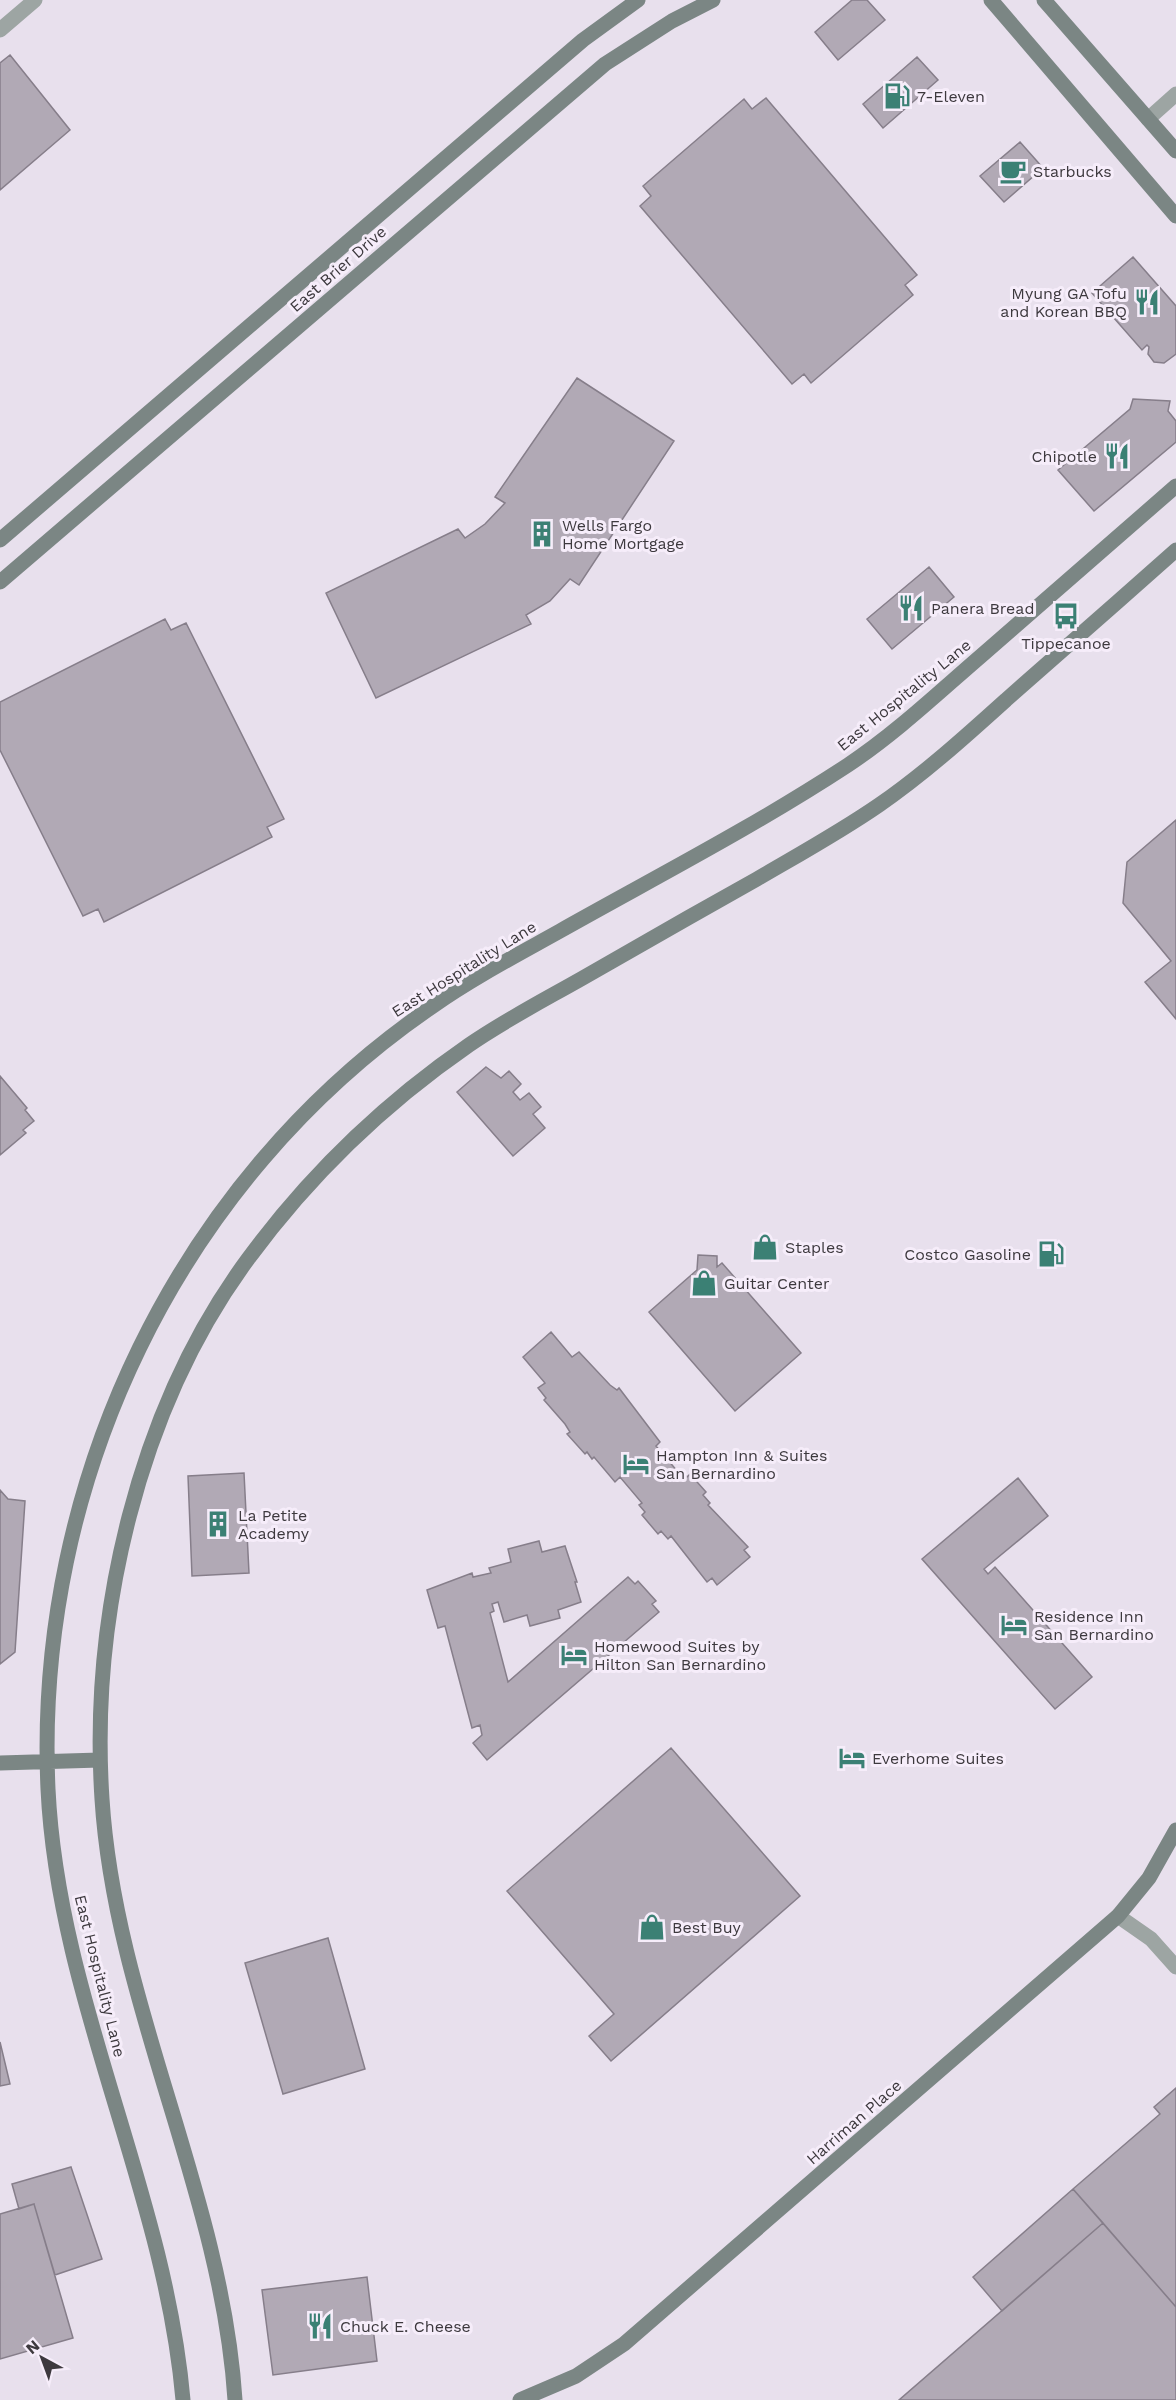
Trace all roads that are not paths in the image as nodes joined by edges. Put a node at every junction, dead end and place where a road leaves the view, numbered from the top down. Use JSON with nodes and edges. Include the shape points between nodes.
{"nodes":[{"id":1,"x":34,"y":0,"type":"edge"},
{"id":2,"x":638,"y":0,"type":"edge"},
{"id":3,"x":713,"y":0,"type":"edge"},
{"id":4,"x":991,"y":0,"type":"edge"},
{"id":5,"x":1044,"y":0,"type":"edge"},
{"id":6,"x":0,"y":30,"type":"edge"},
{"id":7,"x":1176,"y":94,"type":"edge"},
{"id":8,"x":1148,"y":119,"type":"junction"},
{"id":9,"x":1176,"y":151,"type":"edge"},
{"id":10,"x":1176,"y":216,"type":"edge"},
{"id":11,"x":1176,"y":486,"type":"edge"},
{"id":12,"x":0,"y":540,"type":"edge"},
{"id":13,"x":1176,"y":550,"type":"edge"},
{"id":14,"x":0,"y":582,"type":"edge"},
{"id":15,"x":100,"y":1760,"type":"junction"},
{"id":16,"x":0,"y":1762,"type":"edge"},
{"id":17,"x":48,"y":1762,"type":"junction"},
{"id":18,"x":1176,"y":1830,"type":"edge"},
{"id":19,"x":1118,"y":1916,"type":"junction"},
{"id":20,"x":1176,"y":1967,"type":"edge"},
{"id":21,"x":183,"y":2400,"type":"edge"},
{"id":22,"x":235,"y":2400,"type":"edge"},
{"id":23,"x":520,"y":2400,"type":"edge"}],
"edges":[{"from":1,"to":6,"type":"street"},
{"from":2,"to":12,"type":"main road","name":"East Brier Drive","via":[[583,40]]},
{"from":3,"to":14,"type":"main road","name":"East Brier Drive","via":[[605,64]]},
{"from":4,"to":10,"type":"main road"},
{"from":5,"to":8,"type":"main road"},
{"from":7,"to":8,"type":"street"},
{"from":8,"to":9,"type":"main road"},
{"from":11,"to":17,"type":"main road","name":"East Hospitality Lane","via":[[915,713],[857,758],[781,807],[435,1004],[386,1040],[288,1131],[207,1230],[165,1296],[108,1416],[77,1511],[61,1585],[50,1674]]},
{"from":13,"to":15,"type":"main road","name":"East Hospitality Lane","via":[[949,751],[883,803],[470,1044],[415,1084],[324,1168],[247,1259],[210,1318],[158,1429],[128,1527],[109,1619],[102,1679]]},
{"from":15,"to":17,"type":"main road"},
{"from":15,"to":22,"type":"main road","name":"East Hospitality Lane","via":[[107,1849],[116,1902],[221,2287]]},
{"from":16,"to":17,"type":"main road"},
{"from":17,"to":21,"type":"main road","name":"East Hospitality Lane","via":[[63,1908],[74,1960],[159,2253],[177,2336]]},
{"from":18,"to":19,"type":"main road","name":"Harriman Place","via":[[1149,1878]]},
{"from":19,"to":20,"type":"street","via":[[1151,1939]]},
{"from":19,"to":23,"type":"main road","name":"Harriman Place","via":[[624,2344],[576,2376]]}]}
